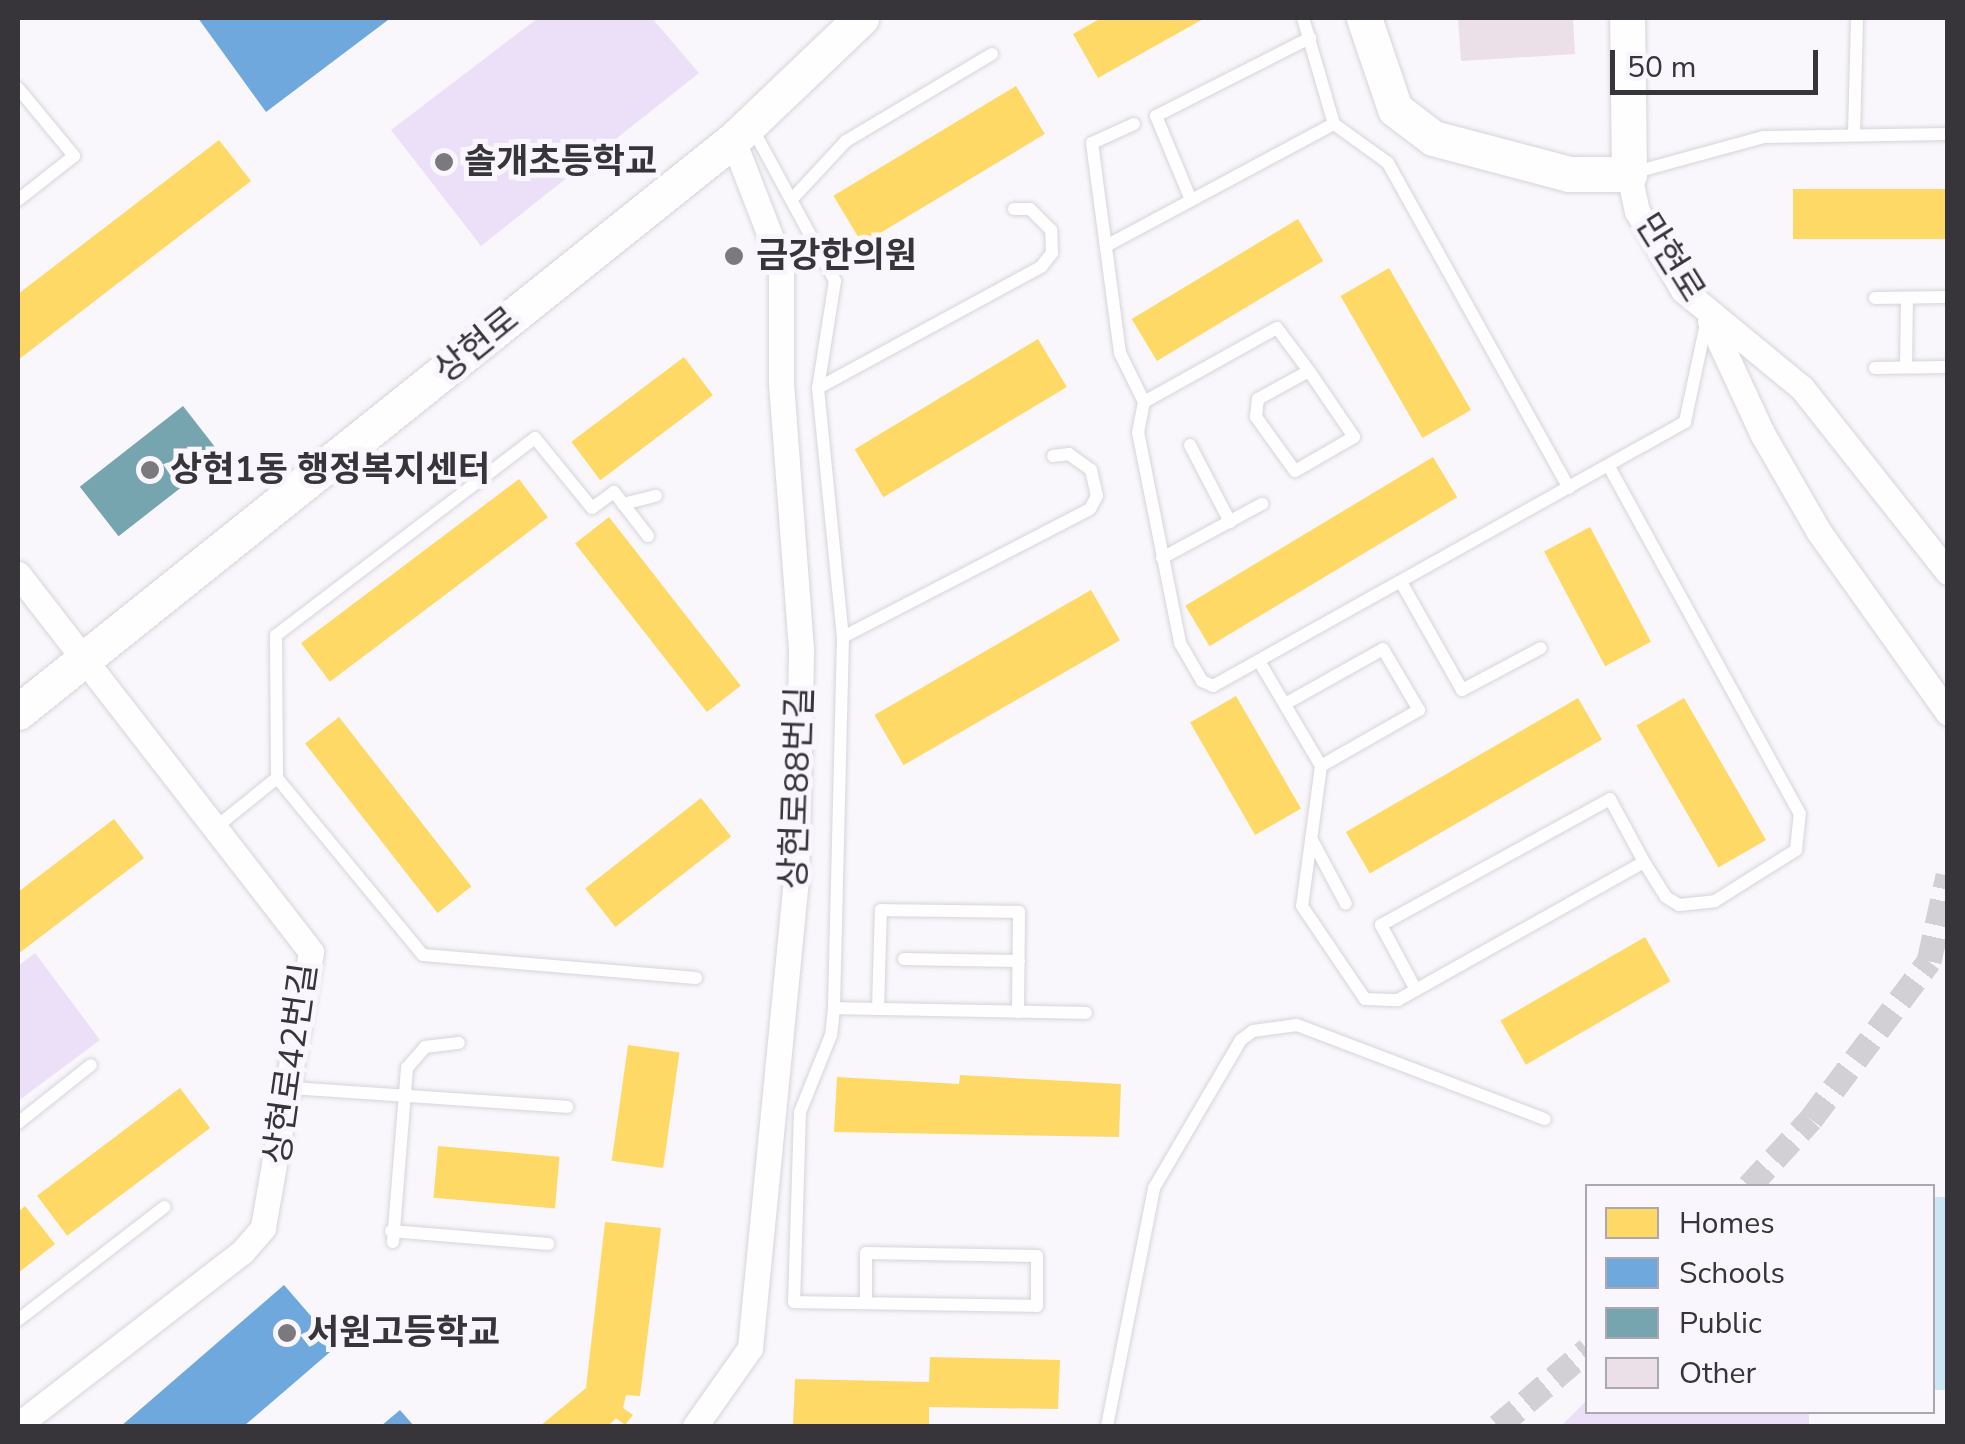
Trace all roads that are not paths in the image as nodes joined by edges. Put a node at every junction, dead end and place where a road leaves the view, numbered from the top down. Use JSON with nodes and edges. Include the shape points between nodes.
{"nodes":[{"id":1,"x":861,"y":18,"type":"edge"},
{"id":2,"x":1304,"y":18,"type":"edge"},
{"id":3,"x":1364,"y":18,"type":"edge"},
{"id":4,"x":1627,"y":18,"type":"edge"},
{"id":5,"x":1856,"y":18,"type":"edge"},
{"id":6,"x":1310,"y":38,"type":"junction"},
{"id":7,"x":992,"y":54,"type":"dead end"},
{"id":8,"x":18,"y":88,"type":"edge"},
{"id":9,"x":1134,"y":124,"type":"dead end"},
{"id":10,"x":1334,"y":124,"type":"junction"},
{"id":11,"x":741,"y":132,"type":"junction"},
{"id":12,"x":1854,"y":134,"type":"junction"},
{"id":13,"x":1948,"y":134,"type":"edge"},
{"id":14,"x":1629,"y":174,"type":"junction"},
{"id":15,"x":792,"y":198,"type":"junction"},
{"id":16,"x":18,"y":200,"type":"edge"},
{"id":17,"x":1192,"y":200,"type":"junction"},
{"id":18,"x":1014,"y":209,"type":"dead end"},
{"id":19,"x":1106,"y":246,"type":"junction"},
{"id":20,"x":1875,"y":298,"type":"dead end"},
{"id":21,"x":1907,"y":298,"type":"junction"},
{"id":22,"x":1948,"y":298,"type":"edge"},
{"id":23,"x":1708,"y":316,"type":"junction"},
{"id":24,"x":1906,"y":367,"type":"junction"},
{"id":25,"x":1948,"y":367,"type":"edge"},
{"id":26,"x":1875,"y":368,"type":"dead end"},
{"id":27,"x":1309,"y":371,"type":"junction"},
{"id":28,"x":818,"y":388,"type":"junction"},
{"id":29,"x":1144,"y":402,"type":"junction"},
{"id":30,"x":1190,"y":444,"type":"dead end"},
{"id":31,"x":1053,"y":456,"type":"dead end"},
{"id":32,"x":1610,"y":466,"type":"junction"},
{"id":33,"x":1570,"y":488,"type":"junction"},
{"id":34,"x":656,"y":496,"type":"dead end"},
{"id":35,"x":624,"y":504,"type":"junction"},
{"id":36,"x":1262,"y":504,"type":"dead end"},
{"id":37,"x":1230,"y":522,"type":"junction"},
{"id":38,"x":648,"y":536,"type":"dead end"},
{"id":39,"x":1162,"y":558,"type":"junction"},
{"id":40,"x":1948,"y":572,"type":"edge"},
{"id":41,"x":18,"y":574,"type":"edge"},
{"id":42,"x":1401,"y":582,"type":"junction"},
{"id":43,"x":843,"y":637,"type":"junction"},
{"id":44,"x":1541,"y":648,"type":"dead end"},
{"id":45,"x":83,"y":660,"type":"junction"},
{"id":46,"x":1260,"y":661,"type":"junction"},
{"id":47,"x":1285,"y":704,"type":"junction"},
{"id":48,"x":18,"y":712,"type":"edge"},
{"id":49,"x":1948,"y":713,"type":"edge"},
{"id":50,"x":1321,"y":766,"type":"junction"},
{"id":51,"x":277,"y":778,"type":"junction"},
{"id":52,"x":214,"y":828,"type":"junction"},
{"id":53,"x":1312,"y":840,"type":"junction"},
{"id":54,"x":1644,"y":862,"type":"junction"},
{"id":55,"x":1346,"y":904,"type":"dead end"},
{"id":56,"x":904,"y":959,"type":"dead end"},
{"id":57,"x":1018,"y":961,"type":"junction"},
{"id":58,"x":696,"y":978,"type":"dead end"},
{"id":59,"x":1416,"y":990,"type":"junction"},
{"id":60,"x":834,"y":1008,"type":"junction"},
{"id":61,"x":878,"y":1009,"type":"junction"},
{"id":62,"x":1018,"y":1012,"type":"junction"},
{"id":63,"x":1086,"y":1013,"type":"dead end"},
{"id":64,"x":460,"y":1044,"type":"dead end"},
{"id":65,"x":91,"y":1064,"type":"dead end"},
{"id":66,"x":290,"y":1088,"type":"junction"},
{"id":67,"x":404,"y":1096,"type":"junction"},
{"id":68,"x":567,"y":1107,"type":"dead end"},
{"id":69,"x":1545,"y":1119,"type":"dead end"},
{"id":70,"x":18,"y":1123,"type":"edge"},
{"id":71,"x":164,"y":1207,"type":"dead end"},
{"id":72,"x":548,"y":1244,"type":"dead end"},
{"id":73,"x":866,"y":1303,"type":"junction"},
{"id":74,"x":18,"y":1320,"type":"edge"},
{"id":75,"x":18,"y":1425,"type":"edge"},
{"id":76,"x":696,"y":1426,"type":"edge"},
{"id":77,"x":1107,"y":1426,"type":"edge"}],
"edges":[{"from":1,"to":11,"type":"street","name":"상현로"},
{"from":2,"to":6,"type":"lane"},
{"from":3,"to":14,"type":"street","via":[[1395,109],[1433,138],[1569,174]]},
{"from":4,"to":14,"type":"street","name":"만현로"},
{"from":5,"to":12,"type":"lane"},
{"from":6,"to":10,"type":"lane"},
{"from":6,"to":17,"type":"lane","via":[[1156,116]]},
{"from":7,"to":15,"type":"lane","via":[[846,141]]},
{"from":8,"to":16,"type":"lane","via":[[74,156]]},
{"from":9,"to":19,"type":"lane","via":[[1092,143]]},
{"from":10,"to":17,"type":"lane"},
{"from":10,"to":33,"type":"lane","via":[[1388,163]]},
{"from":11,"to":15,"type":"lane"},
{"from":11,"to":45,"type":"street","name":"상현로"},
{"from":11,"to":76,"type":"street","name":"상현로88번길","via":[[781,264],[781,382],[801,650],[796,876],[750,1348]]},
{"from":12,"to":13,"type":"lane"},
{"from":12,"to":14,"type":"lane","via":[[1764,137]]},
{"from":14,"to":23,"type":"street","name":"만현로","via":[[1653,245]]},
{"from":15,"to":28,"type":"lane","via":[[835,281]]},
{"from":17,"to":19,"type":"lane"},
{"from":18,"to":28,"type":"lane","via":[[1030,209],[1051,230],[1052,253],[1041,267]]},
{"from":19,"to":29,"type":"lane","via":[[1120,354]]},
{"from":20,"to":21,"type":"lane"},
{"from":21,"to":22,"type":"lane"},
{"from":21,"to":24,"type":"lane"},
{"from":23,"to":32,"type":"lane","via":[[1685,422]]},
{"from":23,"to":40,"type":"street","via":[[1802,388]]},
{"from":23,"to":49,"type":"street","via":[[1763,435],[1819,532]]},
{"from":24,"to":25,"type":"lane"},
{"from":24,"to":26,"type":"lane"},
{"from":27,"to":27,"type":"lane","via":[[1354,437],[1296,471],[1256,416],[1258,398]]},
{"from":27,"to":29,"type":"lane","via":[[1277,328]]},
{"from":28,"to":43,"type":"lane"},
{"from":29,"to":39,"type":"lane","via":[[1138,432]]},
{"from":30,"to":37,"type":"lane"},
{"from":31,"to":43,"type":"lane","via":[[1068,454],[1092,470],[1097,496],[1090,508]]},
{"from":32,"to":33,"type":"lane"},
{"from":32,"to":54,"type":"lane","via":[[1800,814],[1796,850],[1714,901],[1679,905],[1666,897]]},
{"from":33,"to":42,"type":"lane"},
{"from":34,"to":35,"type":"lane"},
{"from":35,"to":38,"type":"lane"},
{"from":35,"to":51,"type":"lane","via":[[614,492],[592,508],[535,438],[276,635]]},
{"from":36,"to":37,"type":"lane"},
{"from":37,"to":39,"type":"lane"},
{"from":39,"to":46,"type":"lane","via":[[1180,643],[1202,681],[1214,686]]},
{"from":41,"to":45,"type":"street"},
{"from":42,"to":44,"type":"lane","via":[[1462,690]]},
{"from":42,"to":46,"type":"lane"},
{"from":43,"to":60,"type":"lane"},
{"from":45,"to":48,"type":"street","name":"상현로"},
{"from":45,"to":52,"type":"street","name":"상현로42번길"},
{"from":46,"to":47,"type":"lane"},
{"from":47,"to":50,"type":"lane"},
{"from":47,"to":50,"type":"lane","via":[[1383,650],[1419,710]]},
{"from":50,"to":53,"type":"lane"},
{"from":51,"to":52,"type":"lane"},
{"from":51,"to":58,"type":"lane","via":[[423,955]]},
{"from":52,"to":66,"type":"street","name":"상현로42번길","via":[[311,952]]},
{"from":53,"to":55,"type":"lane"},
{"from":53,"to":59,"type":"lane","via":[[1302,906],[1347,978],[1365,999],[1398,1000]]},
{"from":54,"to":59,"type":"lane"},
{"from":54,"to":59,"type":"lane","via":[[1610,800],[1381,925]]},
{"from":56,"to":57,"type":"lane"},
{"from":57,"to":61,"type":"lane","via":[[1019,912],[881,910]]},
{"from":57,"to":62,"type":"lane"},
{"from":60,"to":61,"type":"lane"},
{"from":60,"to":73,"type":"lane","via":[[831,1035],[800,1112],[794,1302]]},
{"from":61,"to":62,"type":"lane"},
{"from":62,"to":63,"type":"lane"},
{"from":64,"to":67,"type":"lane","via":[[425,1046],[412,1057]]},
{"from":65,"to":70,"type":"lane"},
{"from":66,"to":67,"type":"lane"},
{"from":66,"to":75,"type":"street","name":"상현로42번길","via":[[264,1228]]},
{"from":67,"to":68,"type":"lane"},
{"from":67,"to":72,"type":"lane","via":[[392,1236]]},
{"from":69,"to":77,"type":"lane","via":[[1296,1024],[1253,1032],[1154,1188]]},
{"from":71,"to":74,"type":"lane"},
{"from":73,"to":73,"type":"lane","via":[[1037,1306],[1037,1256],[866,1253]]}]}
